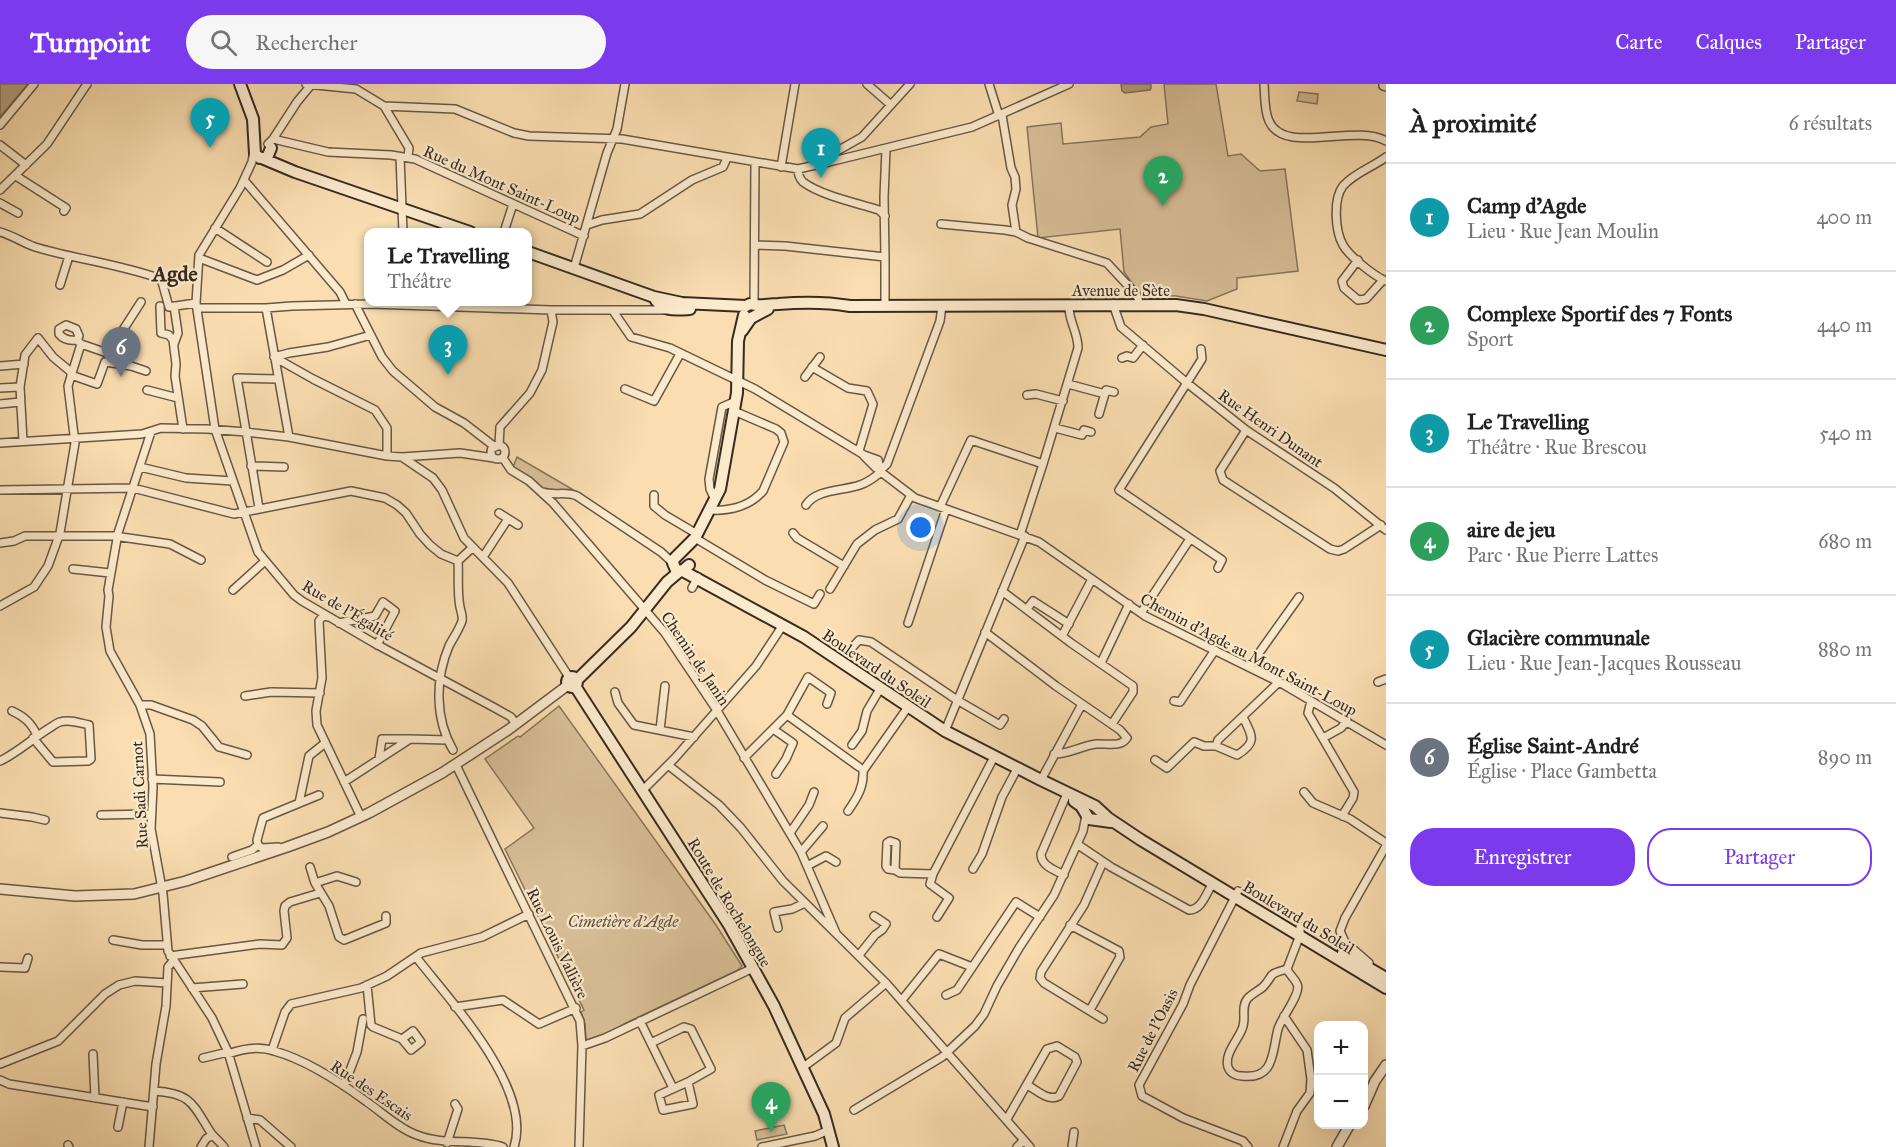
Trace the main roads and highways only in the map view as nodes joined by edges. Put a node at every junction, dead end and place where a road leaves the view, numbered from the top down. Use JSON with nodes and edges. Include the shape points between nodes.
{"nodes":[{"id":1,"x":240,"y":84,"type":"edge"},
{"id":2,"x":253,"y":119,"type":"junction"},
{"id":3,"x":270,"y":143,"type":"junction"},
{"id":4,"x":254,"y":150,"type":"junction"},
{"id":5,"x":263,"y":159,"type":"junction"},
{"id":6,"x":285,"y":167,"type":"junction"},
{"id":7,"x":458,"y":228,"type":"edge"},
{"id":8,"x":532,"y":253,"type":"edge"},
{"id":9,"x":654,"y":297,"type":"junction"},
{"id":10,"x":750,"y":311,"type":"junction"},
{"id":11,"x":1386,"y":350,"type":"edge"},
{"id":12,"x":680,"y":563,"type":"junction"},
{"id":13,"x":1041,"y":780,"type":"junction"},
{"id":14,"x":1092,"y":814,"type":"junction"},
{"id":15,"x":1134,"y":835,"type":"junction"},
{"id":16,"x":1236,"y":894,"type":"junction"},
{"id":17,"x":1300,"y":931,"type":"junction"},
{"id":18,"x":1386,"y":978,"type":"edge"},
{"id":19,"x":1386,"y":988,"type":"edge"},
{"id":20,"x":833,"y":1147,"type":"edge"}],
"edges":[{"from":1,"to":2,"type":"main road"},
{"from":2,"to":3,"type":"main road"},
{"from":2,"to":4,"type":"main road"},
{"from":3,"to":4,"type":"main road","via":[[259,142]]},
{"from":3,"to":5,"type":"main road","via":[[270,155]]},
{"from":3,"to":6,"type":"main road"},
{"from":4,"to":5,"type":"main road"},
{"from":5,"to":6,"type":"main road"},
{"from":6,"to":7,"type":"main road"},
{"from":8,"to":9,"type":"main road","name":"Avenue de Sète"},
{"from":9,"to":10,"type":"main road","name":"Avenue de Sète"},
{"from":9,"to":10,"type":"main road","name":"Avenue de Sète","via":[[667,310]]},
{"from":10,"to":11,"type":"main road","name":"Avenue de Sète","via":[[779,303],[1176,304]]},
{"from":10,"to":12,"type":"main road","via":[[739,336],[735,406],[724,476],[713,505]]},
{"from":12,"to":13,"type":"main road","name":"Boulevard du Soleil","via":[[698,578],[820,648],[945,731]]},
{"from":12,"to":20,"type":"main road","name":"Route de Rochelongue","via":[[646,610],[572,682],[729,925],[774,1005],[824,1114]]},
{"from":13,"to":14,"type":"main road","name":"Boulevard du Soleil"},
{"from":13,"to":14,"type":"main road","name":"Boulevard du Soleil"},
{"from":14,"to":15,"type":"main road","name":"Boulevard du Soleil"},
{"from":15,"to":16,"type":"main road","name":"Boulevard du Soleil"},
{"from":15,"to":16,"type":"main road","name":"Boulevard du Soleil"},
{"from":16,"to":17,"type":"main road","name":"Boulevard du Soleil"},
{"from":17,"to":18,"type":"main road","name":"Boulevard du Soleil"},
{"from":17,"to":19,"type":"main road","name":"Boulevard du Soleil"}]}
